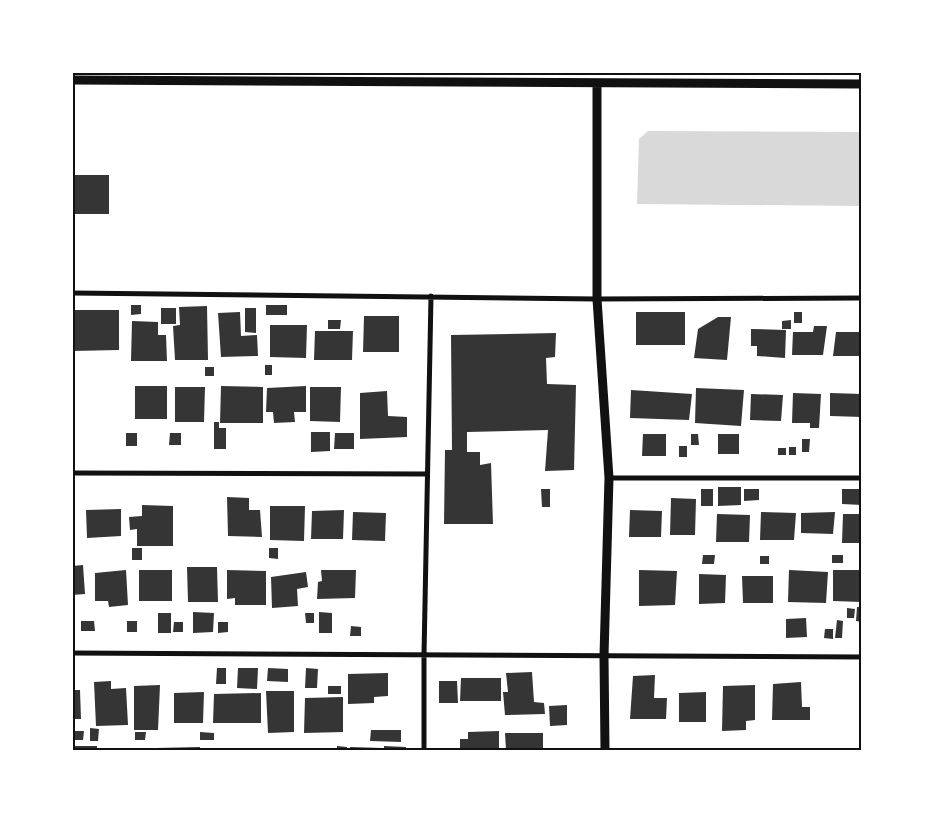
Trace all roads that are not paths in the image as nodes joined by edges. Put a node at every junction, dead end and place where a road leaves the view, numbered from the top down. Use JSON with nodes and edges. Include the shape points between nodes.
{"nodes":[{"id":1,"x":72,"y":80,"type":"edge"},
{"id":2,"x":597,"y":83,"type":"junction"},
{"id":3,"x":862,"y":84,"type":"edge"},
{"id":4,"x":72,"y":293,"type":"edge"},
{"id":5,"x":431,"y":296,"type":"junction"},
{"id":6,"x":597,"y":298,"type":"junction"},
{"id":7,"x":862,"y":298,"type":"edge"},
{"id":8,"x":72,"y":472,"type":"edge"},
{"id":9,"x":427,"y":474,"type":"junction"},
{"id":10,"x":609,"y":478,"type":"junction"},
{"id":11,"x":862,"y":478,"type":"edge"},
{"id":12,"x":72,"y":653,"type":"edge"},
{"id":13,"x":424,"y":655,"type":"junction"},
{"id":14,"x":604,"y":656,"type":"junction"},
{"id":15,"x":862,"y":657,"type":"edge"},
{"id":16,"x":424,"y":750,"type":"edge"},
{"id":17,"x":605,"y":750,"type":"edge"}],
"edges":[{"from":1,"to":2,"type":"street"},
{"from":2,"to":3,"type":"street"},
{"from":2,"to":6,"type":"street"},
{"from":4,"to":5,"type":"street"},
{"from":5,"to":6,"type":"street"},
{"from":5,"to":9,"type":"street"},
{"from":6,"to":7,"type":"street"},
{"from":6,"to":10,"type":"street"},
{"from":8,"to":9,"type":"street"},
{"from":9,"to":13,"type":"street"},
{"from":10,"to":11,"type":"street"},
{"from":10,"to":14,"type":"street"},
{"from":12,"to":13,"type":"street"},
{"from":13,"to":14,"type":"street"},
{"from":13,"to":16,"type":"street"},
{"from":14,"to":15,"type":"street"},
{"from":14,"to":17,"type":"street"}]}
